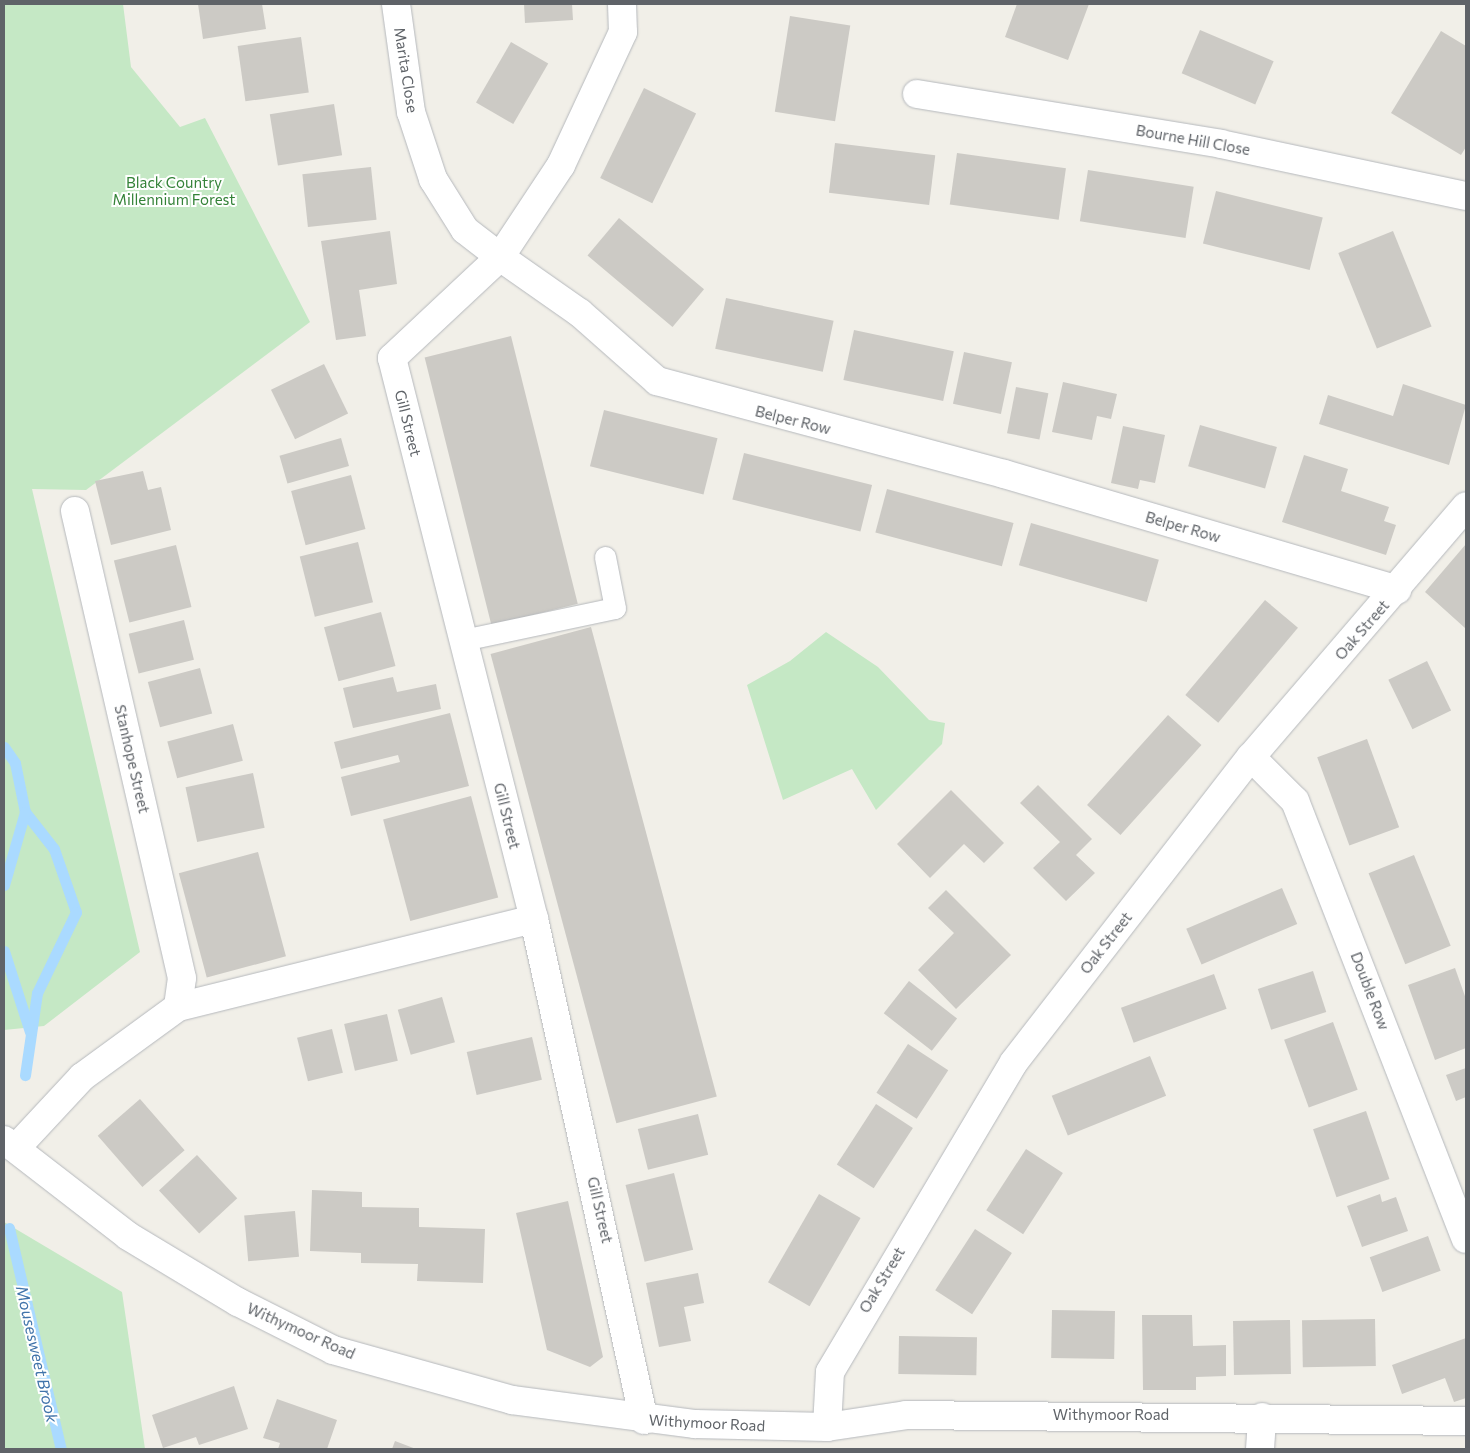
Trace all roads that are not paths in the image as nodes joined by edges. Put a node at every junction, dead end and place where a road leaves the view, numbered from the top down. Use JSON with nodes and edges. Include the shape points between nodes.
{"nodes":[{"id":1,"x":396,"y":4,"type":"edge"},
{"id":2,"x":622,"y":4,"type":"edge"},
{"id":3,"x":917,"y":94,"type":"dead end"},
{"id":4,"x":1466,"y":196,"type":"edge"},
{"id":5,"x":500,"y":257,"type":"junction"},
{"id":6,"x":1466,"y":506,"type":"edge"},
{"id":7,"x":75,"y":511,"type":"dead end"},
{"id":8,"x":605,"y":557,"type":"dead end"},
{"id":9,"x":1397,"y":590,"type":"junction"},
{"id":10,"x":463,"y":640,"type":"junction"},
{"id":11,"x":1251,"y":757,"type":"junction"},
{"id":12,"x":534,"y":919,"type":"junction"},
{"id":13,"x":178,"y":1007,"type":"junction"},
{"id":14,"x":10,"y":1144,"type":"edge"},
{"id":15,"x":1466,"y":1239,"type":"edge"},
{"id":16,"x":1262,"y":1418,"type":"junction"},
{"id":17,"x":644,"y":1420,"type":"junction"},
{"id":18,"x":1466,"y":1421,"type":"edge"},
{"id":19,"x":827,"y":1427,"type":"junction"},
{"id":20,"x":1260,"y":1449,"type":"edge"}],
"edges":[{"from":1,"to":5,"type":"street","name":"Marita Close","via":[[410,112],[433,179],[465,230]]},
{"from":2,"to":5,"type":"street","via":[[623,32],[561,164]]},
{"from":3,"to":4,"type":"street","name":"Bourne Hill Close","via":[[1221,144]]},
{"from":5,"to":9,"type":"street","name":"Belper Row","via":[[580,313],[657,381],[674,389],[1004,474]]},
{"from":5,"to":10,"type":"street","name":"Gill Street","via":[[392,358]]},
{"from":6,"to":9,"type":"street","name":"Oak Street"},
{"from":7,"to":13,"type":"street","name":"Stanhope Street","via":[[182,978]]},
{"from":8,"to":10,"type":"lane","via":[[615,608]]},
{"from":9,"to":11,"type":"street","name":"Oak Street"},
{"from":10,"to":12,"type":"street","name":"Gill Street"},
{"from":11,"to":15,"type":"street","name":"Double Row","via":[[1296,800]]},
{"from":11,"to":19,"type":"street","name":"Oak Street","via":[[1014,1062],[830,1372]]},
{"from":12,"to":13,"type":"street"},
{"from":12,"to":17,"type":"street","name":"Gill Street"},
{"from":13,"to":14,"type":"street","via":[[82,1077]]},
{"from":14,"to":17,"type":"street","name":"Withymoor Road","via":[[128,1236],[238,1302],[334,1350],[512,1400]]},
{"from":16,"to":18,"type":"street","name":"Withymoor Road"},
{"from":16,"to":19,"type":"street","name":"Withymoor Road","via":[[906,1416]]},
{"from":16,"to":20,"type":"street"},
{"from":17,"to":19,"type":"street","name":"Withymoor Road"}]}
